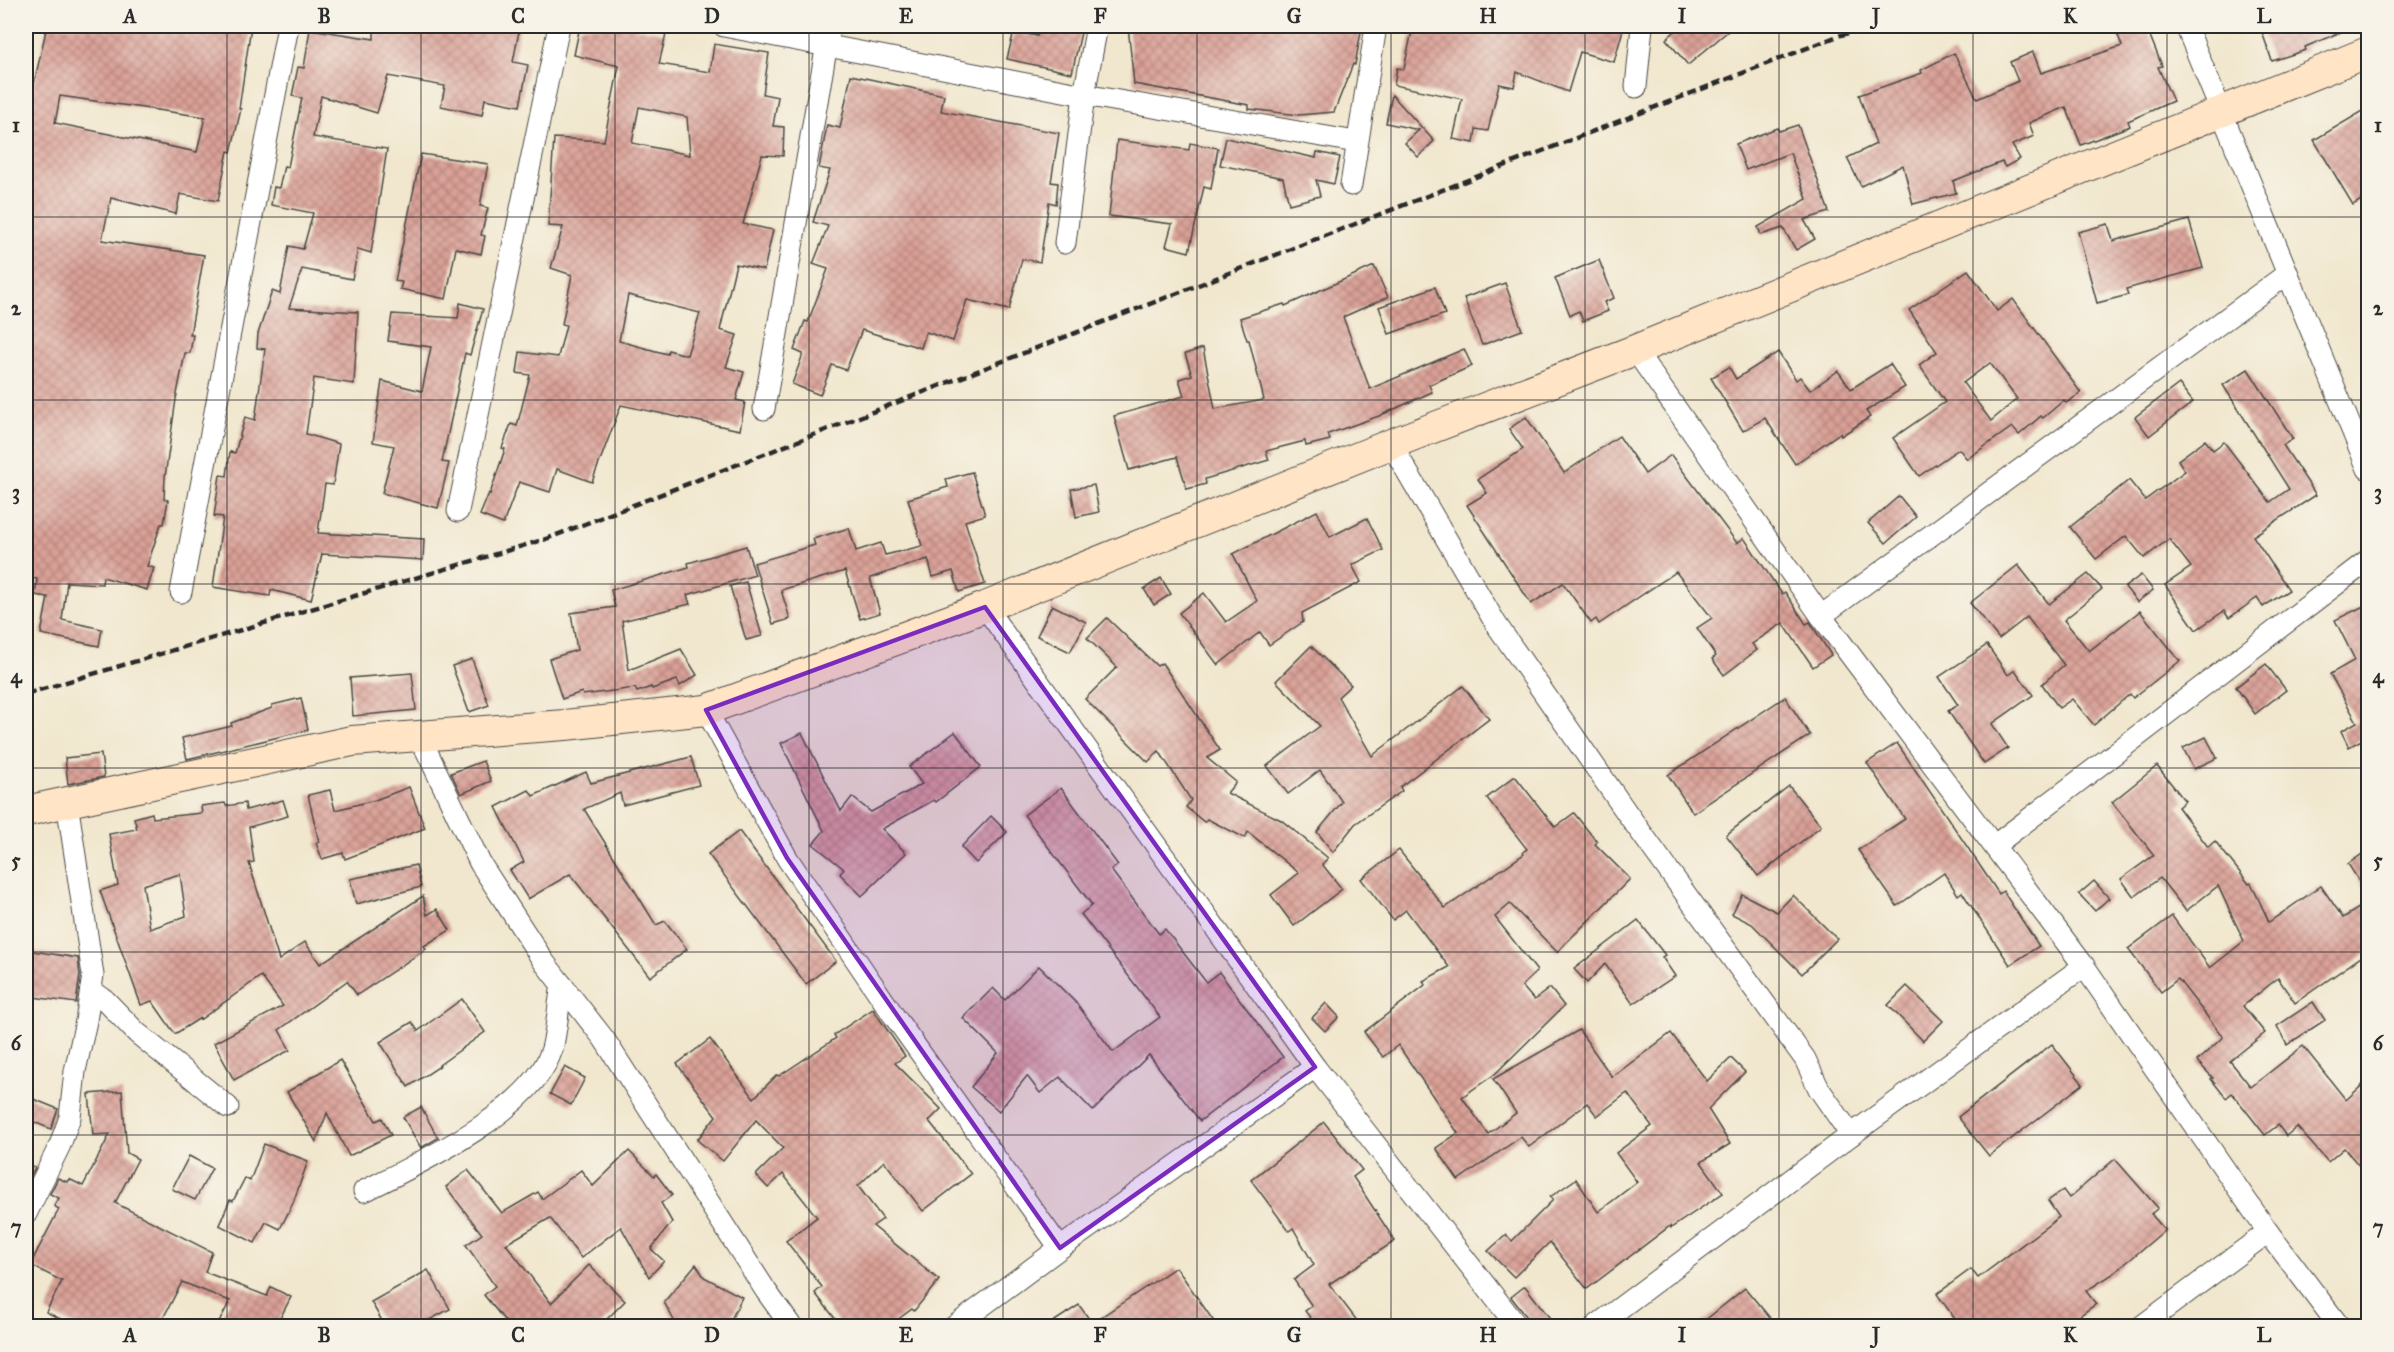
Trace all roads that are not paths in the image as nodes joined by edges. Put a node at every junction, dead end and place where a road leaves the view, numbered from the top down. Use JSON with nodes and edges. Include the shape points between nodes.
{"nodes":[{"id":1,"x":288,"y":26,"type":"edge"},
{"id":2,"x":559,"y":26,"type":"edge"},
{"id":3,"x":724,"y":26,"type":"edge"},
{"id":4,"x":1097,"y":26,"type":"edge"},
{"id":5,"x":1376,"y":26,"type":"edge"},
{"id":6,"x":1642,"y":26,"type":"edge"},
{"id":7,"x":2186,"y":26,"type":"edge"},
{"id":8,"x":828,"y":36,"type":"edge"},
{"id":9,"x":2368,"y":52,"type":"edge"},
{"id":10,"x":1636,"y":87,"type":"dead end"},
{"id":11,"x":1084,"y":95,"type":"junction"},
{"id":12,"x":2221,"y":111,"type":"junction"},
{"id":13,"x":1356,"y":142,"type":"junction"},
{"id":14,"x":1351,"y":185,"type":"dead end"},
{"id":15,"x":1065,"y":243,"type":"dead end"},
{"id":16,"x":2287,"y":274,"type":"junction"},
{"id":17,"x":1635,"y":350,"type":"junction"},
{"id":18,"x":764,"y":409,"type":"dead end"},
{"id":19,"x":1391,"y":444,"type":"junction"},
{"id":20,"x":2368,"y":468,"type":"edge"},
{"id":21,"x":458,"y":511,"type":"dead end"},
{"id":22,"x":2368,"y":560,"type":"edge"},
{"id":23,"x":181,"y":592,"type":"dead end"},
{"id":24,"x":985,"y":607,"type":"junction"},
{"id":25,"x":1821,"y":616,"type":"junction"},
{"id":26,"x":706,"y":710,"type":"junction"},
{"id":27,"x":419,"y":735,"type":"junction"},
{"id":28,"x":67,"y":802,"type":"junction"},
{"id":29,"x":26,"y":811,"type":"edge"},
{"id":30,"x":1995,"y":845,"type":"junction"},
{"id":31,"x":2084,"y":966,"type":"junction"},
{"id":32,"x":562,"y":986,"type":"junction"},
{"id":33,"x":91,"y":990,"type":"junction"},
{"id":34,"x":1315,"y":1067,"type":"junction"},
{"id":35,"x":228,"y":1107,"type":"dead end"},
{"id":36,"x":1851,"y":1135,"type":"junction"},
{"id":37,"x":364,"y":1191,"type":"dead end"},
{"id":38,"x":26,"y":1214,"type":"edge"},
{"id":39,"x":2268,"y":1232,"type":"junction"},
{"id":40,"x":1060,"y":1248,"type":"junction"},
{"id":41,"x":791,"y":1326,"type":"edge"},
{"id":42,"x":955,"y":1326,"type":"edge"},
{"id":43,"x":1517,"y":1326,"type":"edge"},
{"id":44,"x":1596,"y":1326,"type":"edge"},
{"id":45,"x":2142,"y":1326,"type":"edge"},
{"id":46,"x":2338,"y":1326,"type":"edge"}],
"edges":[{"from":1,"to":23,"type":"street"},
{"from":2,"to":21,"type":"street"},
{"from":3,"to":8,"type":"street"},
{"from":4,"to":11,"type":"street"},
{"from":5,"to":13,"type":"street"},
{"from":6,"to":10,"type":"street"},
{"from":7,"to":12,"type":"street"},
{"from":8,"to":11,"type":"street"},
{"from":8,"to":18,"type":"street"},
{"from":9,"to":12,"type":"street"},
{"from":11,"to":13,"type":"street"},
{"from":11,"to":15,"type":"street"},
{"from":12,"to":16,"type":"street"},
{"from":12,"to":17,"type":"street"},
{"from":13,"to":14,"type":"street"},
{"from":16,"to":20,"type":"street"},
{"from":16,"to":25,"type":"street"},
{"from":17,"to":19,"type":"street"},
{"from":17,"to":25,"type":"street"},
{"from":19,"to":24,"type":"street"},
{"from":19,"to":36,"type":"street","via":[[1496,624],[1805,1059],[1819,1089]]},
{"from":22,"to":30,"type":"street"},
{"from":24,"to":26,"type":"street"},
{"from":24,"to":34,"type":"street"},
{"from":25,"to":30,"type":"street"},
{"from":26,"to":27,"type":"street"},
{"from":26,"to":40,"type":"street","via":[[788,858],[894,1016]]},
{"from":27,"to":28,"type":"street","via":[[352,741]]},
{"from":27,"to":32,"type":"street","via":[[480,863]]},
{"from":28,"to":29,"type":"street"},
{"from":28,"to":33,"type":"street","via":[[87,926]]},
{"from":30,"to":31,"type":"street"},
{"from":31,"to":36,"type":"street"},
{"from":31,"to":39,"type":"street"},
{"from":32,"to":37,"type":"street","via":[[552,1050],[515,1100],[434,1156]]},
{"from":32,"to":41,"type":"street","via":[[604,1039]]},
{"from":33,"to":35,"type":"street"},
{"from":33,"to":38,"type":"street","via":[[70,1117]]},
{"from":34,"to":40,"type":"street"},
{"from":34,"to":43,"type":"street"},
{"from":36,"to":44,"type":"street"},
{"from":39,"to":45,"type":"street"},
{"from":39,"to":46,"type":"street"},
{"from":40,"to":42,"type":"street"}]}
